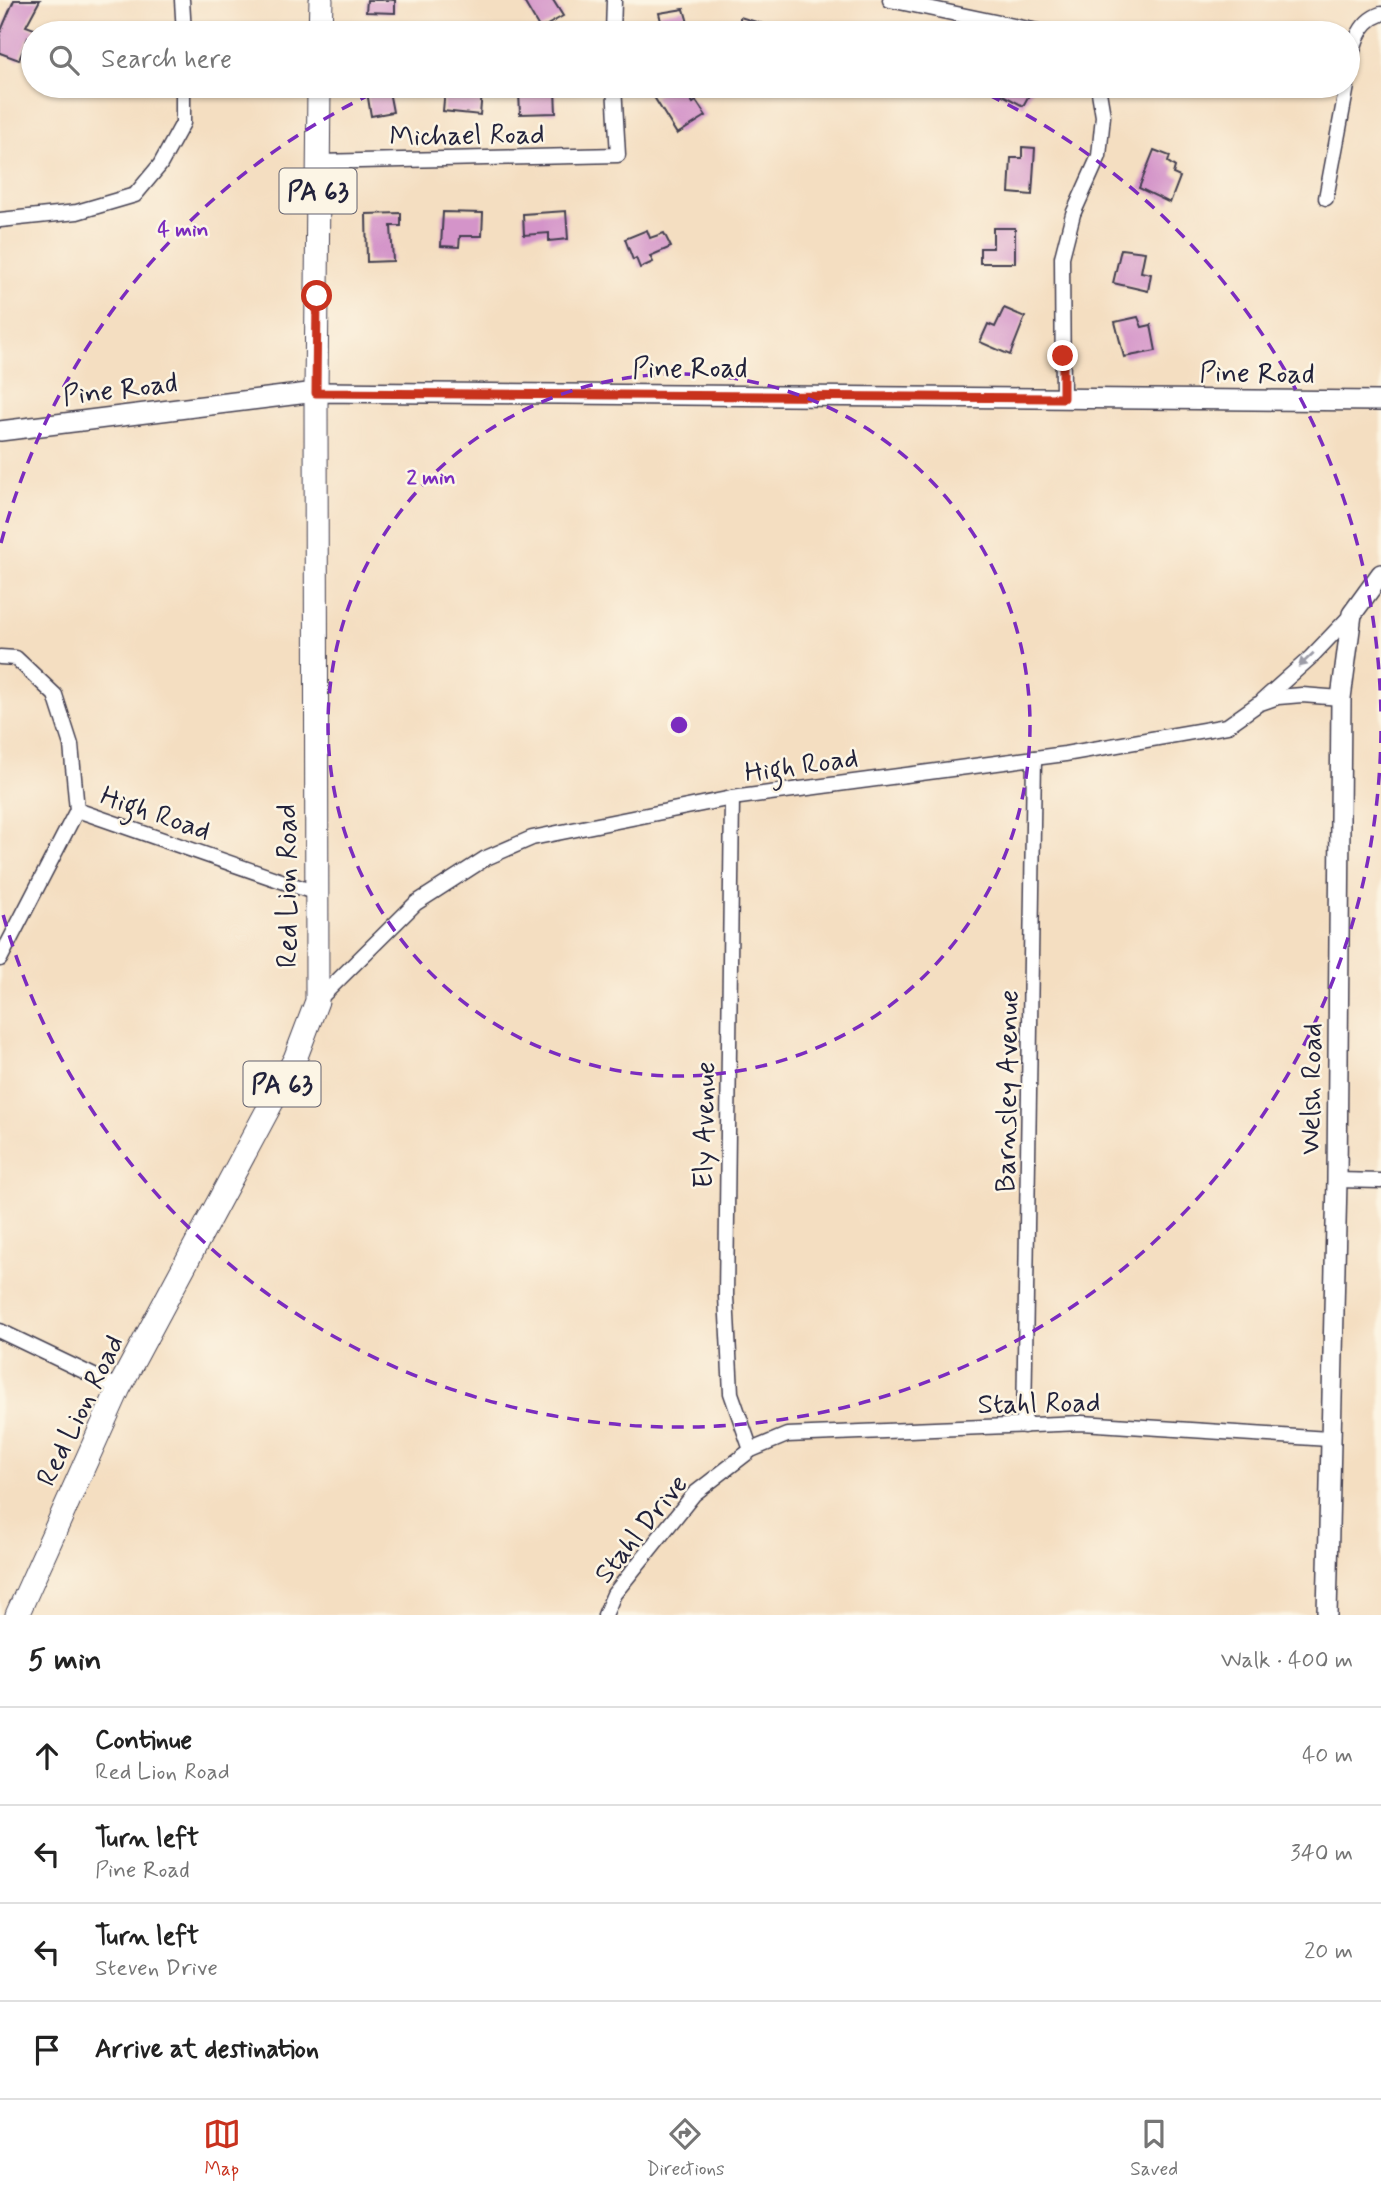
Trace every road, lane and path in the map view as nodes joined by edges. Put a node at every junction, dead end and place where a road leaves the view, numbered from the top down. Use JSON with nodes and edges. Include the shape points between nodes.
{"nodes":[{"id":1,"x":182,"y":0,"type":"edge"},
{"id":2,"x":320,"y":0,"type":"edge"},
{"id":3,"x":614,"y":0,"type":"edge"},
{"id":4,"x":890,"y":0,"type":"edge"},
{"id":5,"x":1381,"y":14,"type":"edge"},
{"id":6,"x":183,"y":21,"type":"edge"},
{"id":7,"x":320,"y":21,"type":"edge"},
{"id":8,"x":613,"y":21,"type":"edge"},
{"id":9,"x":992,"y":21,"type":"edge"},
{"id":10,"x":1360,"y":33,"type":"edge"},
{"id":11,"x":183,"y":98,"type":"edge"},
{"id":12,"x":319,"y":98,"type":"edge"},
{"id":13,"x":615,"y":98,"type":"edge"},
{"id":14,"x":1100,"y":98,"type":"edge"},
{"id":15,"x":1345,"y":98,"type":"edge"},
{"id":16,"x":318,"y":162,"type":"junction"},
{"id":17,"x":1326,"y":198,"type":"dead end"},
{"id":18,"x":0,"y":220,"type":"edge"},
{"id":19,"x":316,"y":393,"type":"junction"},
{"id":20,"x":1063,"y":398,"type":"junction"},
{"id":21,"x":1381,"y":401,"type":"edge"},
{"id":22,"x":0,"y":431,"type":"edge"},
{"id":23,"x":1381,"y":574,"type":"edge"},
{"id":24,"x":1352,"y":614,"type":"junction"},
{"id":25,"x":0,"y":657,"type":"edge"},
{"id":26,"x":1341,"y":698,"type":"junction"},
{"id":27,"x":1258,"y":704,"type":"junction"},
{"id":28,"x":1034,"y":758,"type":"junction"},
{"id":29,"x":732,"y":798,"type":"junction"},
{"id":30,"x":77,"y":810,"type":"junction"},
{"id":31,"x":316,"y":893,"type":"junction"},
{"id":32,"x":0,"y":959,"type":"edge"},
{"id":33,"x":317,"y":1001,"type":"junction"},
{"id":34,"x":1337,"y":1180,"type":"junction"},
{"id":35,"x":1381,"y":1181,"type":"edge"},
{"id":36,"x":0,"y":1331,"type":"edge"},
{"id":37,"x":119,"y":1388,"type":"junction"},
{"id":38,"x":1024,"y":1426,"type":"junction"},
{"id":39,"x":1329,"y":1439,"type":"junction"},
{"id":40,"x":751,"y":1450,"type":"junction"},
{"id":41,"x":21,"y":1612,"type":"edge"},
{"id":42,"x":605,"y":1615,"type":"edge"},
{"id":43,"x":1327,"y":1615,"type":"edge"}],
"edges":[{"from":1,"to":6,"type":"street"},
{"from":2,"to":7,"type":"main road"},
{"from":3,"to":8,"type":"street"},
{"from":4,"to":9,"type":"street"},
{"from":5,"to":10,"type":"street","via":[[1370,18]]},
{"from":11,"to":18,"type":"street","via":[[183,123],[160,164],[135,195],[77,212]]},
{"from":12,"to":16,"type":"main road","name":"Red Lion Road","number":"PA 63"},
{"from":13,"to":16,"type":"street","name":"Michael Road","via":[[618,155]]},
{"from":14,"to":20,"type":"street","via":[[1099,156],[1073,214],[1062,257]]},
{"from":15,"to":17,"type":"street"},
{"from":16,"to":19,"type":"main road","name":"Red Lion Road","number":"PA 63"},
{"from":19,"to":20,"type":"street","name":"Pine Road"},
{"from":19,"to":22,"type":"street","name":"Pine Road"},
{"from":19,"to":31,"type":"main road","name":"Red Lion Road","number":"PA 63"},
{"from":20,"to":21,"type":"street","name":"Pine Road"},
{"from":23,"to":24,"type":"street","name":"Welsh Road"},
{"from":24,"to":26,"type":"street","name":"Welsh Road"},
{"from":24,"to":27,"type":"street","one_way":true},
{"from":25,"to":30,"type":"street","name":"High Road","via":[[16,658],[55,695],[71,745]]},
{"from":26,"to":27,"type":"street","name":"High Road","via":[[1303,695]]},
{"from":26,"to":34,"type":"street","name":"Welsh Road"},
{"from":27,"to":28,"type":"street","name":"High Road","via":[[1227,726]]},
{"from":28,"to":29,"type":"street","name":"High Road"},
{"from":28,"to":38,"type":"street","name":"Barnsley Avenue"},
{"from":29,"to":33,"type":"street","name":"High Road","via":[[533,838],[486,858],[416,903]]},
{"from":29,"to":40,"type":"street","name":"Ely Avenue","via":[[726,1296],[731,1393]]},
{"from":30,"to":31,"type":"street","name":"High Road"},
{"from":30,"to":32,"type":"street"},
{"from":31,"to":33,"type":"main road","name":"Red Lion Road","number":"PA 63"},
{"from":33,"to":37,"type":"main road","name":"Red Lion Road","number":"PA 63","via":[[295,1059]]},
{"from":34,"to":35,"type":"street"},
{"from":34,"to":39,"type":"street","name":"Welsh Road"},
{"from":36,"to":37,"type":"street"},
{"from":37,"to":41,"type":"main road","name":"Red Lion Road","number":"PA 63"},
{"from":38,"to":39,"type":"street","name":"Stahl Road","via":[[1082,1423]]},
{"from":38,"to":40,"type":"street","name":"Stahl Road","via":[[787,1435]]},
{"from":39,"to":43,"type":"street","name":"Welsh Road"},
{"from":40,"to":42,"type":"street","name":"Stahl Drive","via":[[694,1494],[614,1594]]}]}
